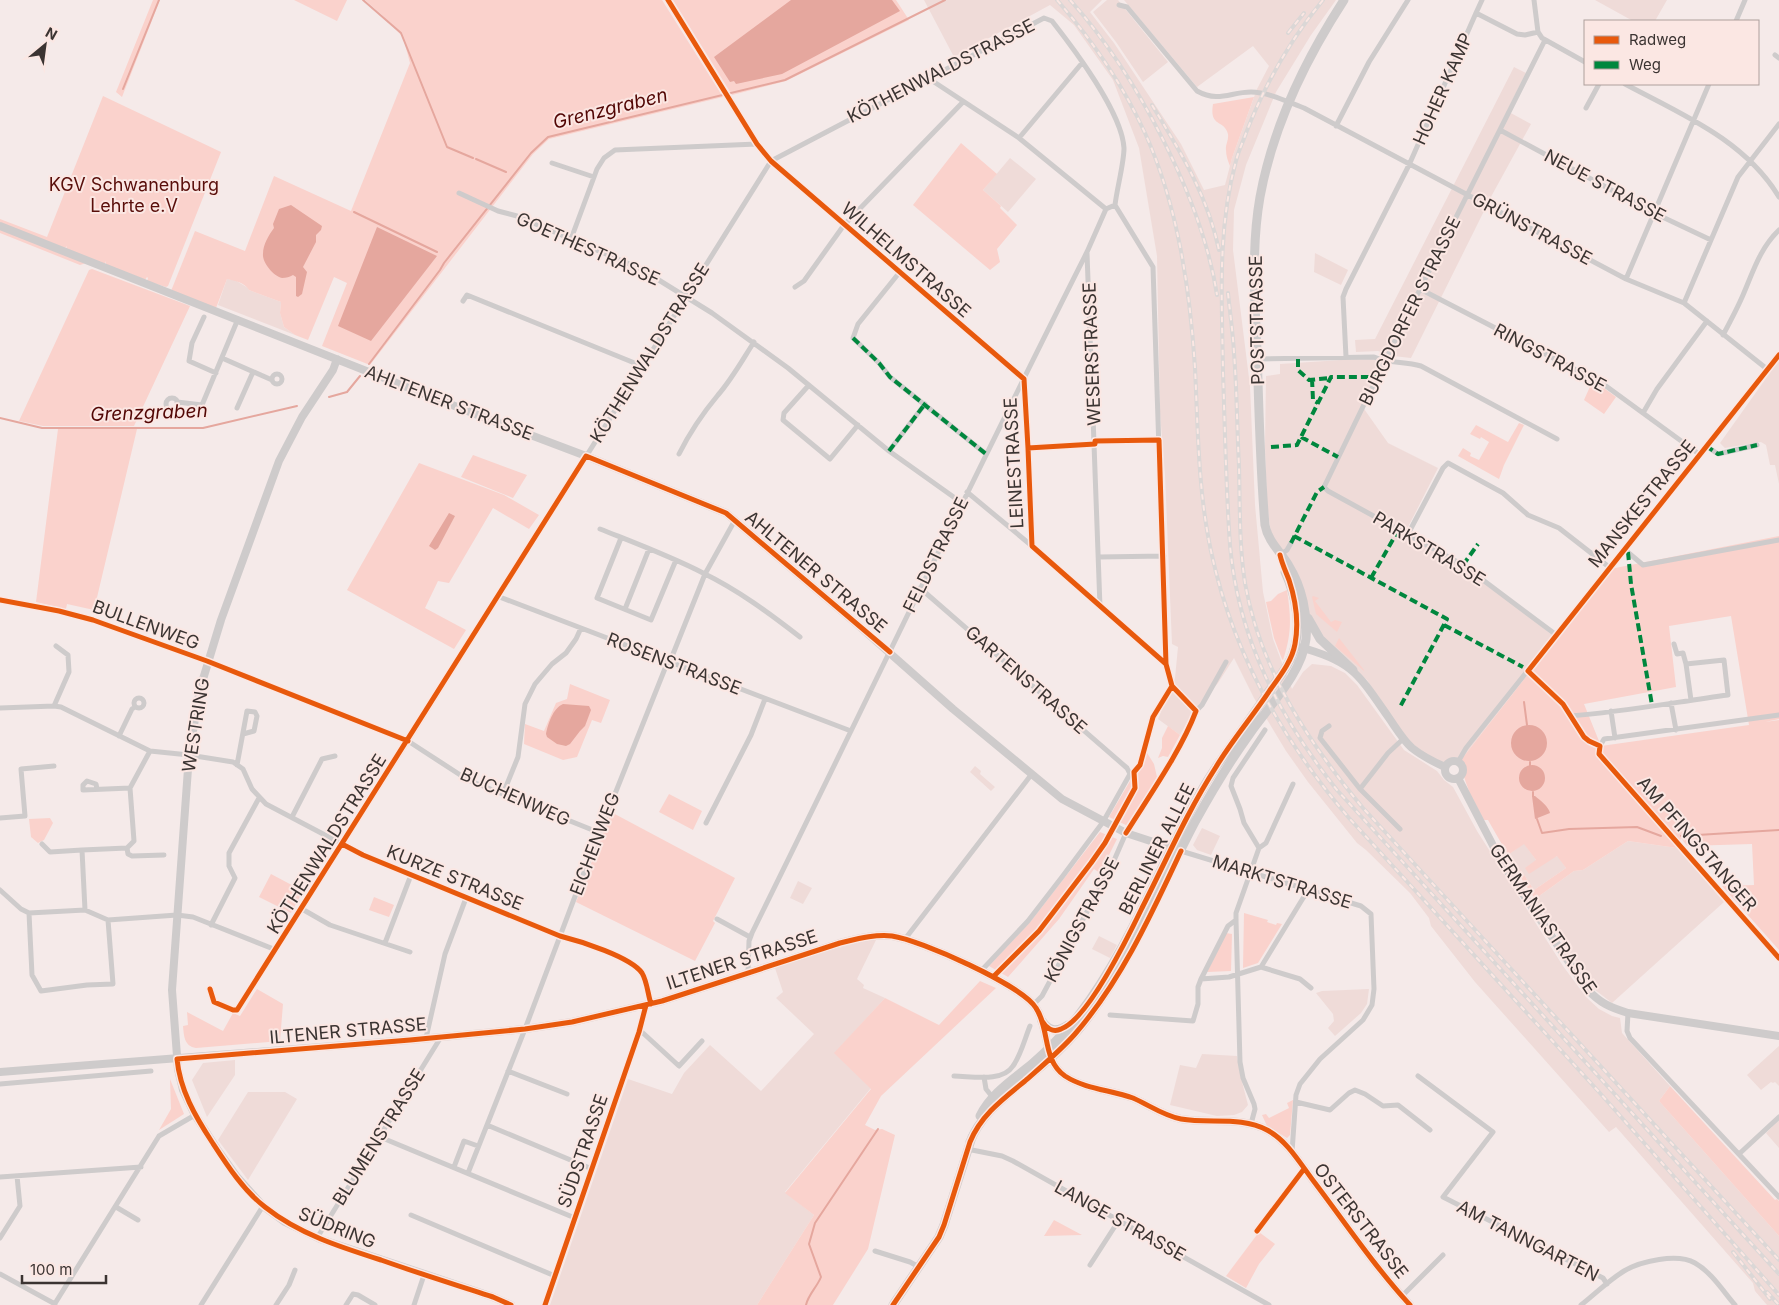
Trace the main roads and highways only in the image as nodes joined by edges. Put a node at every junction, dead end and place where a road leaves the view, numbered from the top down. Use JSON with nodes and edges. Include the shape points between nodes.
{"nodes":[{"id":1,"x":1344,"y":0,"type":"edge"},
{"id":2,"x":1280,"y":556,"type":"junction"},
{"id":3,"x":1305,"y":611,"type":"junction"},
{"id":4,"x":1300,"y":648,"type":"junction"},
{"id":5,"x":1353,"y":670,"type":"road end"},
{"id":6,"x":1176,"y":850,"type":"junction"},
{"id":7,"x":1076,"y":1018,"type":"junction"},
{"id":8,"x":1042,"y":1021,"type":"road end"},
{"id":9,"x":1049,"y":1054,"type":"junction"},
{"id":10,"x":893,"y":1305,"type":"edge"}],
"edges":[{"from":1,"to":2,"type":"main road","name":"POSTSTRASSE","via":[[1288,102],[1268,163],[1258,211],[1254,279],[1265,525]]},
{"from":2,"to":3,"type":"main road","name":"POSTSTRASSE","via":[[1289,566]]},
{"from":2,"to":4,"type":"main road","name":"BERLINER ALLEE","via":[[1291,588]]},
{"from":3,"to":4,"type":"main road","name":"POSTSTRASSE","via":[[1306,630]]},
{"from":3,"to":5,"type":"main road","via":[[1320,639]]},
{"from":4,"to":6,"type":"main road","name":"BERLINER ALLEE","via":[[1294,672],[1224,770]]},
{"from":6,"to":7,"type":"main road","name":"BERLINER ALLEE","via":[[1120,951]]},
{"from":6,"to":9,"type":"main road","name":"BERLINER ALLEE","via":[[1142,930],[1110,987],[1074,1034]]},
{"from":7,"to":8,"type":"main road","via":[[1057,1030],[1050,1030]]},
{"from":7,"to":9,"type":"main road","name":"BERLINER ALLEE"},
{"from":9,"to":10,"type":"main road","via":[[982,1112],[944,1225],[932,1249]]}]}
